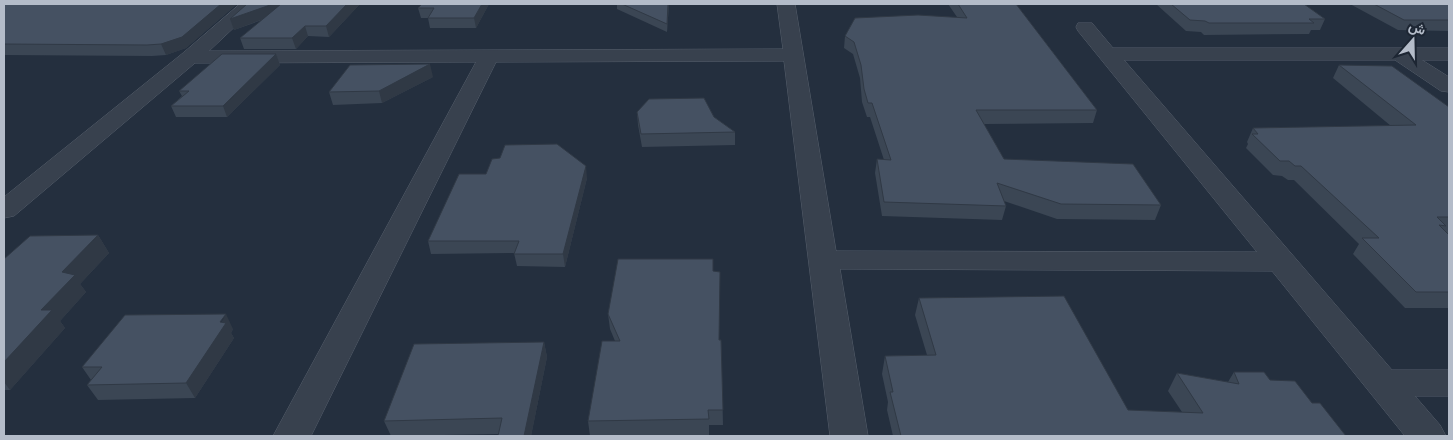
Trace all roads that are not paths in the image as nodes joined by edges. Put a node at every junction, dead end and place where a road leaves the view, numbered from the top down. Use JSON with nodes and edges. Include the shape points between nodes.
{"nodes":[{"id":1,"x":250,"y":4,"type":"edge"},
{"id":2,"x":786,"y":4,"type":"edge"},
{"id":3,"x":1085,"y":27,"type":"dead end"},
{"id":4,"x":1107,"y":54,"type":"junction"},
{"id":5,"x":1399,"y":54,"type":"junction"},
{"id":6,"x":1449,"y":54,"type":"edge"},
{"id":7,"x":794,"y":55,"type":"junction"},
{"id":8,"x":489,"y":56,"type":"junction"},
{"id":9,"x":190,"y":58,"type":"junction"},
{"id":10,"x":1449,"y":86,"type":"edge"},
{"id":11,"x":4,"y":210,"type":"edge"},
{"id":12,"x":824,"y":260,"type":"junction"},
{"id":13,"x":1281,"y":262,"type":"junction"},
{"id":14,"x":1449,"y":383,"type":"edge"},
{"id":15,"x":1383,"y":384,"type":"junction"},
{"id":16,"x":292,"y":436,"type":"edge"},
{"id":17,"x":849,"y":436,"type":"edge"},
{"id":18,"x":1427,"y":436,"type":"edge"}],
"edges":[{"from":1,"to":9,"type":"street"},
{"from":2,"to":7,"type":"street"},
{"from":3,"to":4,"type":"street"},
{"from":4,"to":5,"type":"street"},
{"from":4,"to":13,"type":"street"},
{"from":5,"to":6,"type":"street"},
{"from":5,"to":10,"type":"street"},
{"from":7,"to":8,"type":"street"},
{"from":7,"to":12,"type":"street"},
{"from":8,"to":9,"type":"street"},
{"from":8,"to":16,"type":"street"},
{"from":9,"to":11,"type":"street"},
{"from":12,"to":13,"type":"street"},
{"from":12,"to":17,"type":"street"},
{"from":13,"to":15,"type":"street"},
{"from":14,"to":15,"type":"street"},
{"from":15,"to":18,"type":"street"}]}
